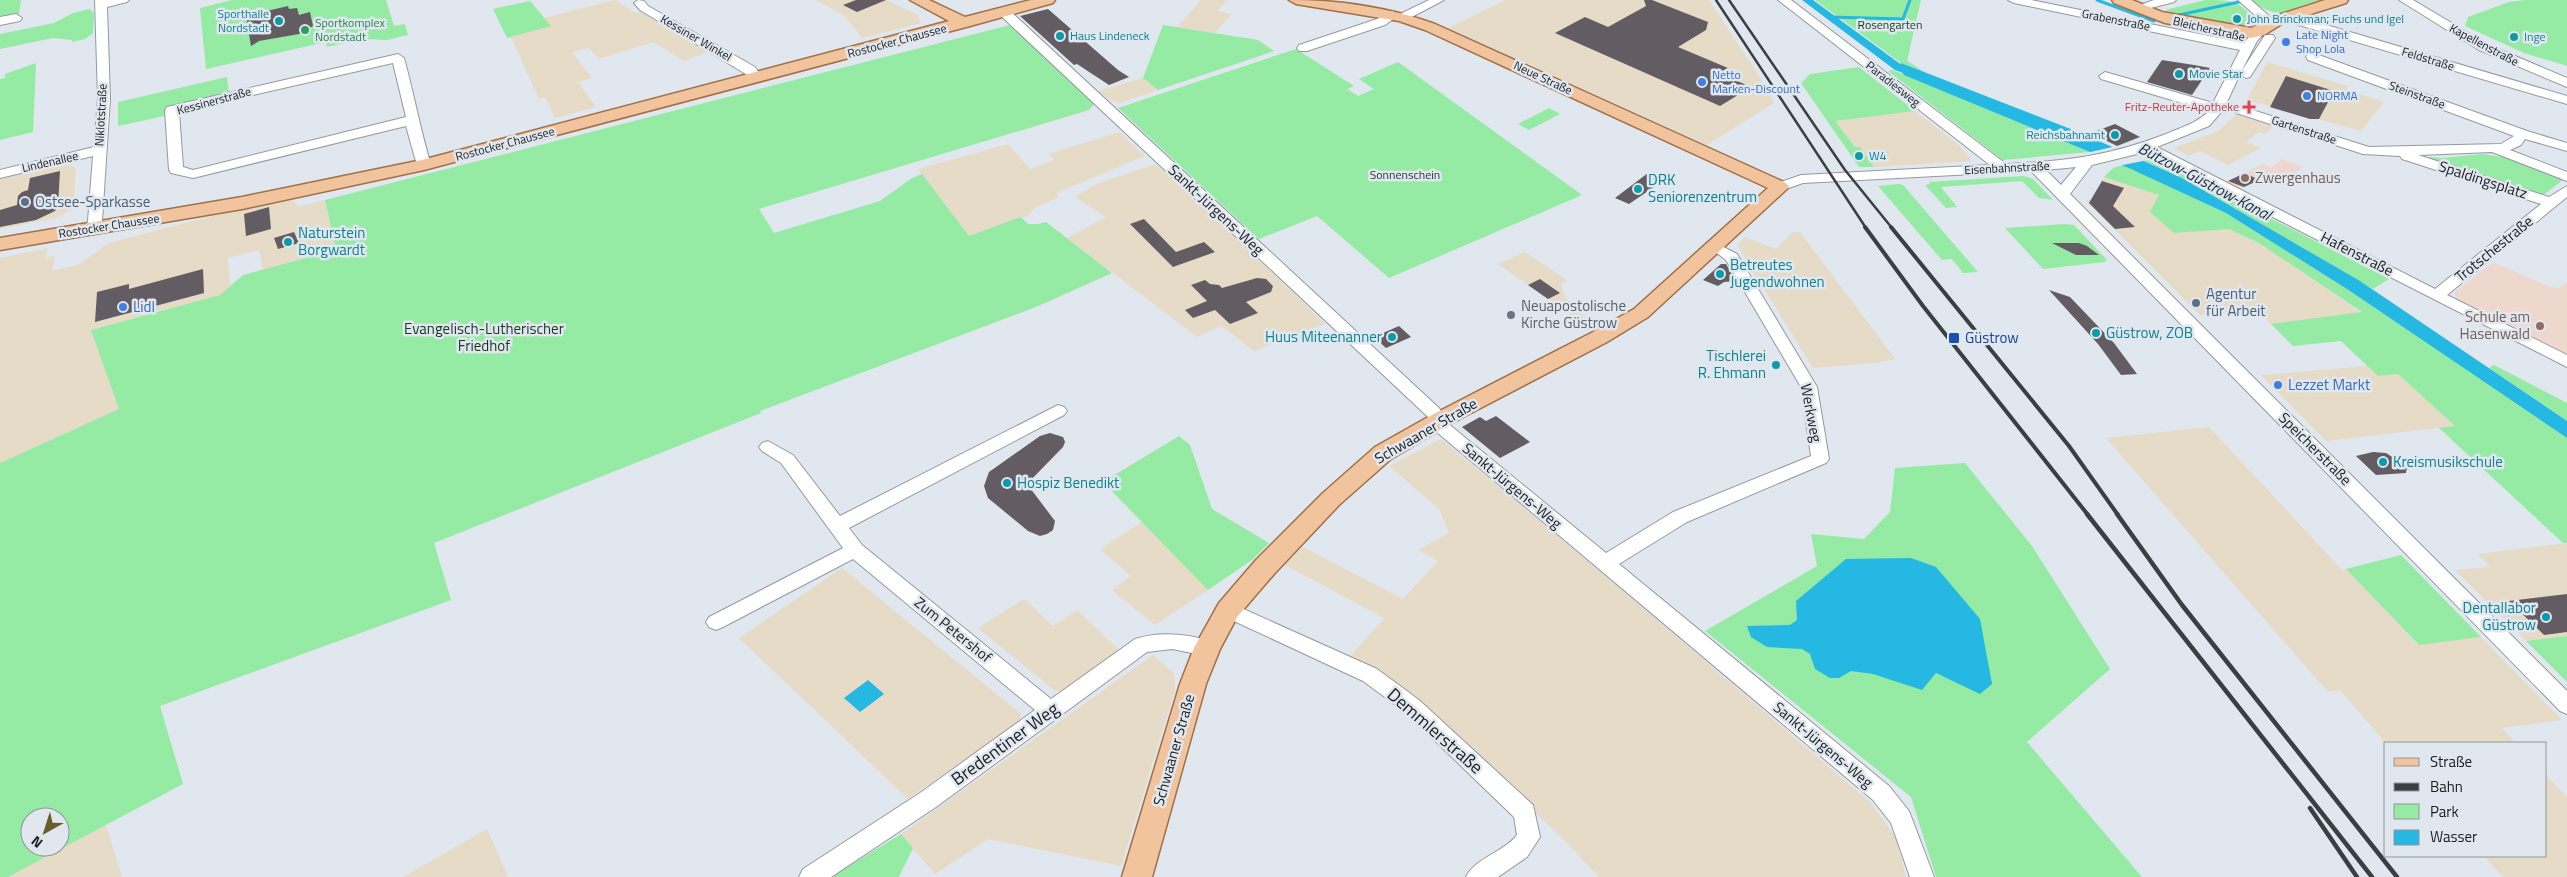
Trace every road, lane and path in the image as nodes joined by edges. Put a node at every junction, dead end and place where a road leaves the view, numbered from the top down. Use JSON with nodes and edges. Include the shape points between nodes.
{"nodes":[{"id":1,"x":122,"y":0,"type":"edge"},
{"id":2,"x":917,"y":0,"type":"edge"},
{"id":3,"x":1024,"y":0,"type":"edge"},
{"id":4,"x":1048,"y":0,"type":"edge"},
{"id":5,"x":1296,"y":0,"type":"edge"},
{"id":6,"x":1438,"y":0,"type":"edge"},
{"id":7,"x":1784,"y":0,"type":"edge"},
{"id":8,"x":2014,"y":0,"type":"edge"},
{"id":9,"x":2119,"y":0,"type":"edge"},
{"id":10,"x":2170,"y":0,"type":"edge"},
{"id":11,"x":2341,"y":0,"type":"edge"},
{"id":12,"x":2406,"y":0,"type":"edge"},
{"id":13,"x":102,"y":3,"type":"edge"},
{"id":14,"x":640,"y":3,"type":"dead end"},
{"id":15,"x":2248,"y":3,"type":"edge"},
{"id":16,"x":2143,"y":6,"type":"dead end"},
{"id":17,"x":1004,"y":12,"type":"junction"},
{"id":18,"x":2157,"y":15,"type":"junction"},
{"id":19,"x":1397,"y":16,"type":"junction"},
{"id":20,"x":16,"y":18,"type":"dead end"},
{"id":21,"x":2289,"y":18,"type":"junction"},
{"id":22,"x":0,"y":21,"type":"edge"},
{"id":23,"x":961,"y":21,"type":"junction"},
{"id":24,"x":2258,"y":37,"type":"junction"},
{"id":25,"x":1303,"y":48,"type":"dead end"},
{"id":26,"x":2312,"y":57,"type":"dead end"},
{"id":27,"x":753,"y":73,"type":"junction"},
{"id":28,"x":2105,"y":76,"type":"dead end"},
{"id":29,"x":2567,"y":83,"type":"edge"},
{"id":30,"x":2567,"y":100,"type":"edge"},
{"id":31,"x":2220,"y":106,"type":"junction"},
{"id":32,"x":412,"y":120,"type":"junction"},
{"id":33,"x":2522,"y":134,"type":"junction"},
{"id":34,"x":2567,"y":146,"type":"edge"},
{"id":35,"x":2493,"y":148,"type":"junction"},
{"id":36,"x":2141,"y":149,"type":"junction"},
{"id":37,"x":99,"y":150,"type":"junction"},
{"id":38,"x":2391,"y":152,"type":"junction"},
{"id":39,"x":423,"y":161,"type":"junction"},
{"id":40,"x":2092,"y":161,"type":"junction"},
{"id":41,"x":2035,"y":167,"type":"junction"},
{"id":42,"x":2002,"y":168,"type":"junction"},
{"id":43,"x":0,"y":174,"type":"edge"},
{"id":44,"x":2567,"y":177,"type":"edge"},
{"id":45,"x":1780,"y":187,"type":"junction"},
{"id":46,"x":2567,"y":190,"type":"edge"},
{"id":47,"x":2062,"y":194,"type":"junction"},
{"id":48,"x":2552,"y":203,"type":"junction"},
{"id":49,"x":93,"y":225,"type":"junction"},
{"id":50,"x":0,"y":237,"type":"edge"},
{"id":51,"x":0,"y":244,"type":"edge"},
{"id":52,"x":1716,"y":247,"type":"junction"},
{"id":53,"x":2437,"y":295,"type":"junction"},
{"id":54,"x":2567,"y":362,"type":"edge"},
{"id":55,"x":1058,"y":411,"type":"dead end"},
{"id":56,"x":1438,"y":421,"type":"junction"},
{"id":57,"x":768,"y":447,"type":"dead end"},
{"id":58,"x":838,"y":526,"type":"junction"},
{"id":59,"x":856,"y":550,"type":"junction"},
{"id":60,"x":1605,"y":563,"type":"junction"},
{"id":61,"x":1228,"y":610,"type":"junction"},
{"id":62,"x":716,"y":622,"type":"dead end"},
{"id":63,"x":1207,"y":648,"type":"junction"},
{"id":64,"x":2567,"y":705,"type":"edge"},
{"id":65,"x":1051,"y":711,"type":"junction"},
{"id":66,"x":811,"y":877,"type":"edge"},
{"id":67,"x":1137,"y":877,"type":"edge"},
{"id":68,"x":1478,"y":877,"type":"edge"},
{"id":69,"x":1922,"y":877,"type":"edge"}],
"edges":[{"from":1,"to":13,"type":"street"},
{"from":2,"to":23,"type":"main road"},
{"from":3,"to":23,"type":"main road"},
{"from":4,"to":17,"type":"main road","name":"Rostocker Chaussee"},
{"from":5,"to":19,"type":"main road","name":"Neue Straße"},
{"from":6,"to":19,"type":"street"},
{"from":7,"to":42,"type":"street","name":"Paradiesweg"},
{"from":8,"to":24,"type":"street","name":"Grabenstraße"},
{"from":9,"to":18,"type":"main road","name":"Bleicherstraße"},
{"from":10,"to":16,"type":"street"},
{"from":11,"to":21,"type":"main road"},
{"from":12,"to":29,"type":"street","name":"Kapellenstraße","via":[[2483,47]]},
{"from":13,"to":37,"type":"street","name":"Niklotstraße","via":[[104,99]]},
{"from":14,"to":27,"type":"street","name":"Kessiner Winkel"},
{"from":15,"to":24,"type":"street","name":"Bleicherstraße"},
{"from":17,"to":23,"type":"main road","name":"Rostocker Chaussee"},
{"from":17,"to":56,"type":"street","name":"Sankt-Jürgens-Weg"},
{"from":18,"to":24,"type":"main road","name":"Bleicherstraße"},
{"from":18,"to":24,"type":"main road","name":"Bleicherstraße","via":[[2228,36]]},
{"from":19,"to":25,"type":"street"},
{"from":19,"to":45,"type":"main road","name":"Neue Straße","via":[[1438,30]]},
{"from":20,"to":22,"type":"street"},
{"from":21,"to":24,"type":"main road","name":"Eisenbahnstraße","via":[[2288,23]]},
{"from":21,"to":30,"type":"street","name":"Feldstraße"},
{"from":23,"to":27,"type":"main road","name":"Rostocker Chaussee"},
{"from":23,"to":39,"type":"main road","name":"Rostocker Chaussee"},
{"from":24,"to":31,"type":"street","name":"Eisenbahnstraße","via":[[2220,98]]},
{"from":24,"to":31,"type":"street","name":"Eisenbahnstraße","via":[[2232,97]]},
{"from":26,"to":33,"type":"street","name":"Steinstraße"},
{"from":27,"to":39,"type":"main road","name":"Rostocker Chaussee"},
{"from":28,"to":31,"type":"street","name":"Gartenstraße"},
{"from":31,"to":36,"type":"street","name":"Eisenbahnstraße","via":[[2194,129]]},
{"from":31,"to":38,"type":"street","name":"Gartenstraße","via":[[2368,151]]},
{"from":32,"to":32,"type":"street","name":"Kessinerstraße","via":[[398,58],[172,110],[176,170],[194,174]]},
{"from":32,"to":39,"type":"street","name":"Kessinerstraße"},
{"from":33,"to":34,"type":"street"},
{"from":33,"to":35,"type":"street","via":[[2509,147]]},
{"from":35,"to":38,"type":"street","name":"Spaldingsplatz"},
{"from":35,"to":44,"type":"street","name":"Spaldingsplatz"},
{"from":36,"to":40,"type":"street","name":"Eisenbahnstraße"},
{"from":36,"to":53,"type":"street","name":"Hafenstraße"},
{"from":37,"to":43,"type":"street","name":"Lindenallee"},
{"from":37,"to":49,"type":"street","name":"Niklotstraße"},
{"from":38,"to":48,"type":"street","name":"Spaldingsplatz"},
{"from":39,"to":49,"type":"main road","name":"Rostocker Chaussee","via":[[261,199]]},
{"from":40,"to":41,"type":"street","name":"Eisenbahnstraße"},
{"from":40,"to":47,"type":"street"},
{"from":41,"to":42,"type":"street","name":"Eisenbahnstraße"},
{"from":41,"to":47,"type":"street","name":"Speicherstraße"},
{"from":42,"to":45,"type":"street","name":"Eisenbahnstraße","via":[[1801,179]]},
{"from":45,"to":52,"type":"main road","name":"Schwaaner Straße"},
{"from":46,"to":48,"type":"street"},
{"from":47,"to":64,"type":"street","name":"Speicherstraße"},
{"from":48,"to":53,"type":"street","name":"Trotschestraße"},
{"from":49,"to":50,"type":"main road","name":"Rostocker Chaussee"},
{"from":49,"to":51,"type":"main road","name":"Rostocker Chaussee"},
{"from":52,"to":56,"type":"main road","name":"Schwaaner Straße","via":[[1641,313]]},
{"from":52,"to":60,"type":"street","name":"Werkweg","via":[[1732,257],[1806,380],[1820,458],[1680,517]]},
{"from":53,"to":54,"type":"street","name":"Hafenstraße"},
{"from":55,"to":58,"type":"street"},
{"from":56,"to":60,"type":"street","name":"Sankt-Jürgens-Weg"},
{"from":56,"to":61,"type":"main road","name":"Schwaaner Straße","via":[[1383,453],[1360,472],[1265,567]]},
{"from":57,"to":58,"type":"street","name":"Zum Petershof","via":[[787,459]]},
{"from":58,"to":59,"type":"street","name":"Zum Petershof"},
{"from":59,"to":62,"type":"street"},
{"from":59,"to":65,"type":"street","name":"Zum Petershof"},
{"from":60,"to":69,"type":"street","name":"Sankt-Jürgens-Weg","via":[[1881,793],[1901,818]]},
{"from":61,"to":63,"type":"main road","name":"Schwaaner Straße"},
{"from":61,"to":68,"type":"street","name":"Demmlerstraße","via":[[1370,675],[1412,706],[1525,812],[1529,837],[1519,850]]},
{"from":63,"to":65,"type":"street","name":"Bredentiner Weg","via":[[1172,641],[1142,645]]},
{"from":63,"to":67,"type":"main road","name":"Schwaaner Straße","via":[[1193,684]]},
{"from":65,"to":66,"type":"street","name":"Bredentiner Weg","via":[[928,800]]}]}
